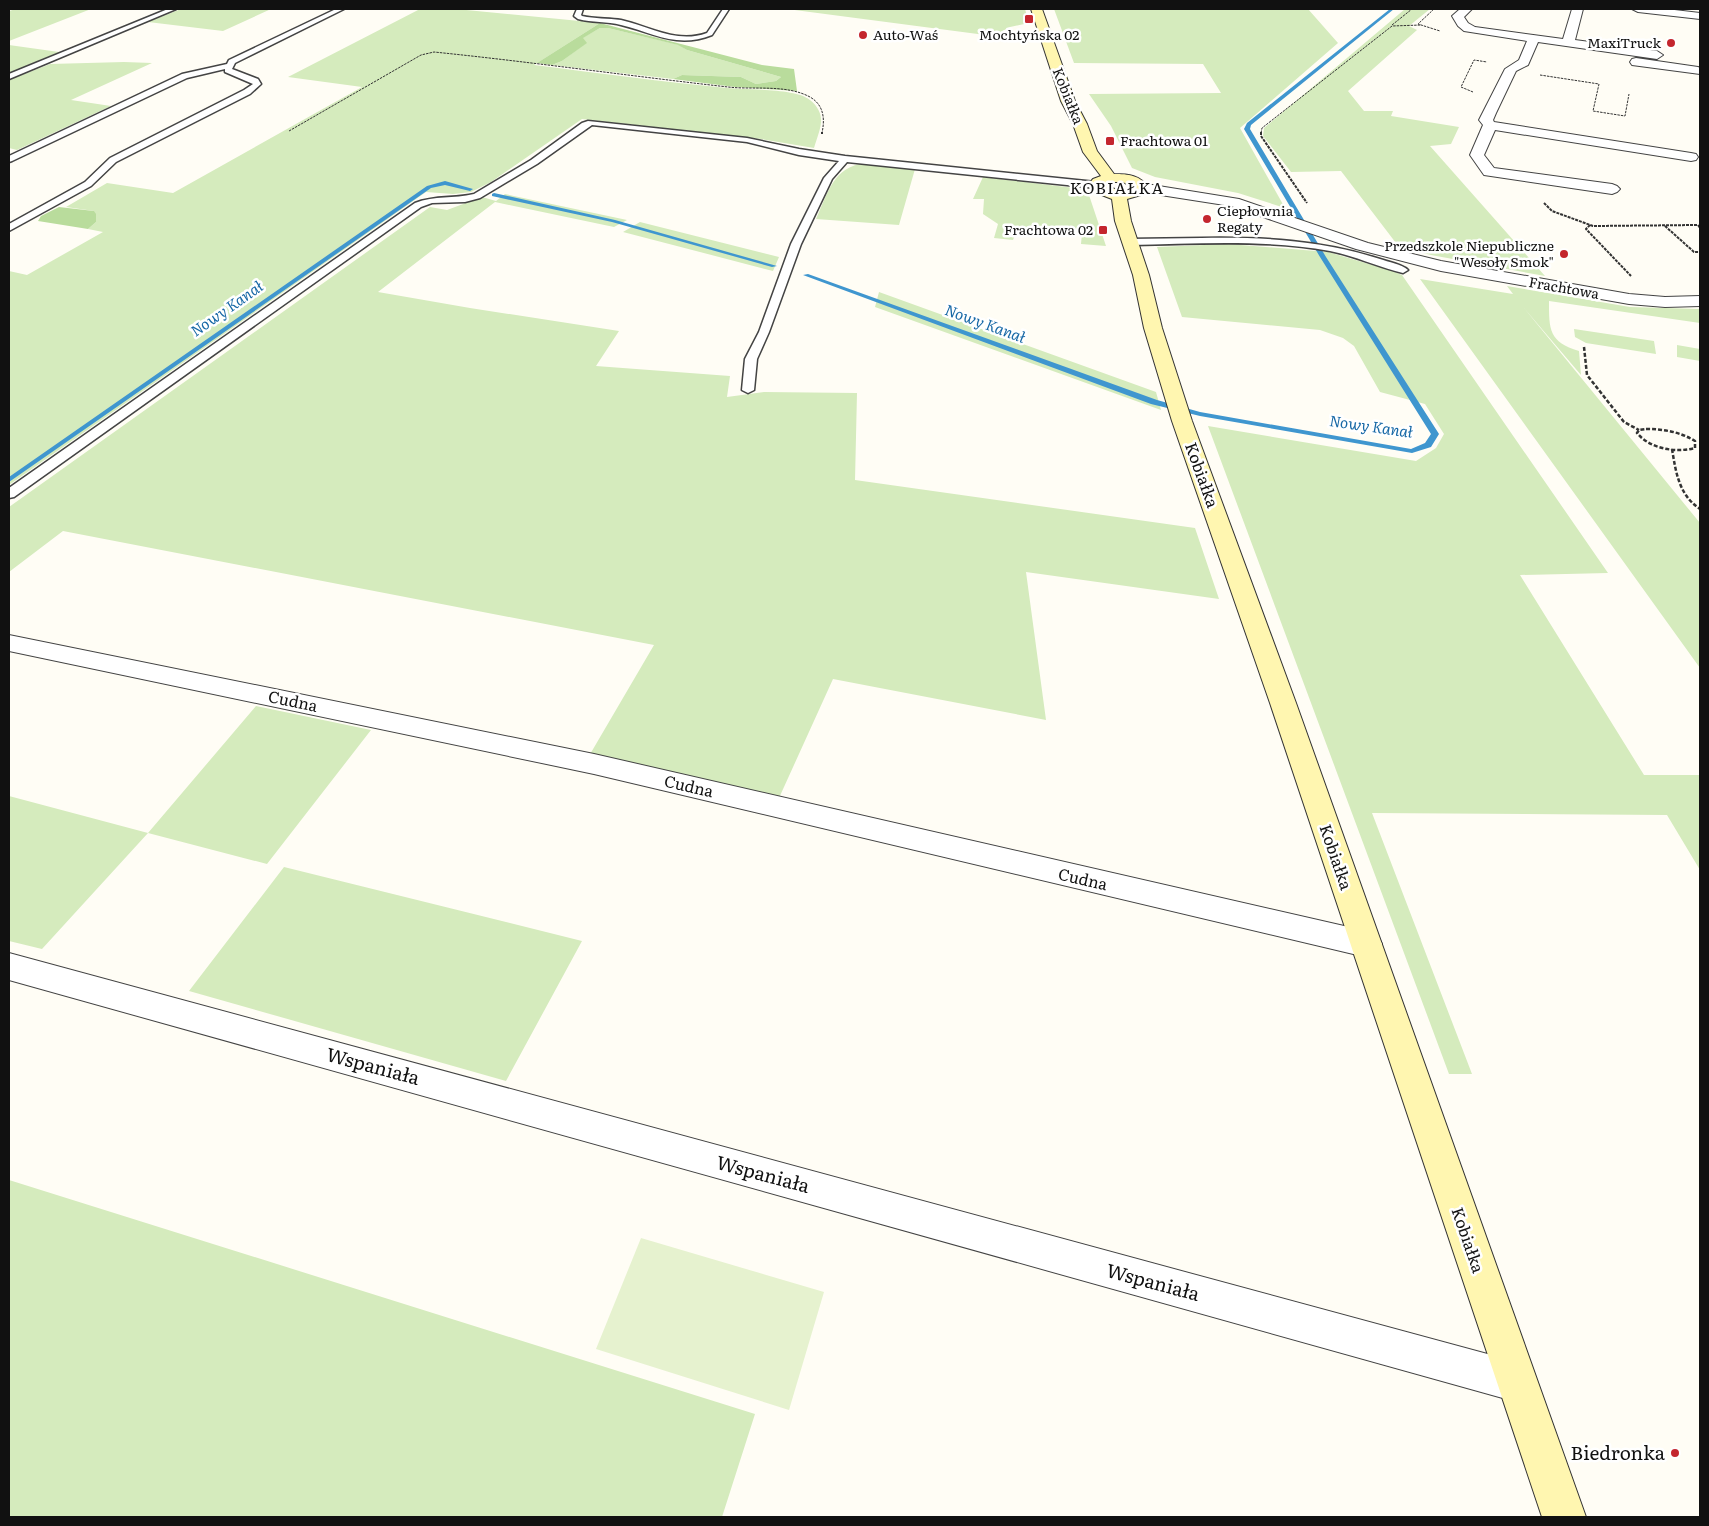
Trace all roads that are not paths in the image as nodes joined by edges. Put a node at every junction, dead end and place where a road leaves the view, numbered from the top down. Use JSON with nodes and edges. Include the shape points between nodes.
{"nodes":[{"id":1,"x":172,"y":9,"type":"edge"},
{"id":2,"x":342,"y":9,"type":"edge"},
{"id":3,"x":580,"y":9,"type":"edge"},
{"id":4,"x":726,"y":9,"type":"edge"},
{"id":5,"x":1036,"y":9,"type":"edge"},
{"id":6,"x":1467,"y":9,"type":"edge"},
{"id":7,"x":1578,"y":9,"type":"edge"},
{"id":8,"x":1638,"y":9,"type":"edge"},
{"id":9,"x":1700,"y":16,"type":"edge"},
{"id":10,"x":1532,"y":43,"type":"junction"},
{"id":11,"x":1568,"y":43,"type":"junction"},
{"id":12,"x":1657,"y":55,"type":"dead end"},
{"id":13,"x":229,"y":66,"type":"junction"},
{"id":14,"x":1700,"y":71,"type":"edge"},
{"id":15,"x":9,"y":77,"type":"edge"},
{"id":16,"x":1490,"y":125,"type":"junction"},
{"id":17,"x":1697,"y":158,"type":"edge"},
{"id":18,"x":9,"y":159,"type":"edge"},
{"id":19,"x":845,"y":159,"type":"junction"},
{"id":20,"x":1103,"y":181,"type":"junction"},
{"id":21,"x":1140,"y":188,"type":"junction"},
{"id":22,"x":1612,"y":189,"type":"dead end"},
{"id":23,"x":1119,"y":195,"type":"junction"},
{"id":24,"x":9,"y":228,"type":"edge"},
{"id":25,"x":1129,"y":242,"type":"junction"},
{"id":26,"x":1403,"y":270,"type":"dead end"},
{"id":27,"x":1700,"y":301,"type":"edge"},
{"id":28,"x":748,"y":390,"type":"dead end"},
{"id":29,"x":9,"y":494,"type":"edge"},
{"id":30,"x":9,"y":642,"type":"edge"},
{"id":31,"x":1366,"y":944,"type":"junction"},
{"id":32,"x":9,"y":966,"type":"edge"},
{"id":33,"x":1517,"y":1382,"type":"junction"},
{"id":34,"x":1564,"y":1517,"type":"edge"}],
"edges":[{"from":1,"to":15,"type":"lane"},
{"from":2,"to":13,"type":"lane"},
{"from":3,"to":4,"type":"lane","via":[[578,16],[584,19],[618,22],[676,39],[710,34]]},
{"from":5,"to":20,"type":"street","name":"Kobiałka","via":[[1068,101]]},
{"from":6,"to":10,"type":"street","via":[[1458,17],[1468,28]]},
{"from":7,"to":11,"type":"street"},
{"from":8,"to":9,"type":"street"},
{"from":10,"to":11,"type":"street"},
{"from":10,"to":14,"type":"street"},
{"from":10,"to":16,"type":"street","via":[[1524,62],[1511,69],[1495,98],[1486,120]]},
{"from":11,"to":12,"type":"street"},
{"from":13,"to":18,"type":"lane","via":[[185,76]]},
{"from":13,"to":24,"type":"lane","via":[[232,73],[255,81],[254,88],[113,160],[88,184]]},
{"from":16,"to":17,"type":"street"},
{"from":16,"to":22,"type":"street","via":[[1477,155],[1489,172]]},
{"from":19,"to":20,"type":"lane"},
{"from":19,"to":28,"type":"lane","via":[[828,178],[796,244],[751,359]]},
{"from":19,"to":29,"type":"lane","via":[[747,140],[597,123],[585,125],[534,162],[477,196],[432,200],[418,205]]},
{"from":20,"to":21,"type":"street","via":[[1133,180]]},
{"from":20,"to":23,"type":"street","via":[[1104,192]]},
{"from":21,"to":23,"type":"street","via":[[1135,193]]},
{"from":21,"to":27,"type":"street","name":"Frachtowa","via":[[1224,200],[1349,242],[1433,264],[1601,294],[1664,302]]},
{"from":23,"to":25,"type":"street","name":"Kobiałka"},
{"from":25,"to":26,"type":"lane","via":[[1216,240],[1306,245]]},
{"from":25,"to":31,"type":"street","name":"Kobiałka","via":[[1178,409]]},
{"from":30,"to":31,"type":"street","name":"Cudna","via":[[594,764]]},
{"from":31,"to":33,"type":"street","name":"Kobiałka"},
{"from":32,"to":33,"type":"street","name":"Wspaniała"},
{"from":33,"to":34,"type":"street","name":"Kobiałka"}]}
